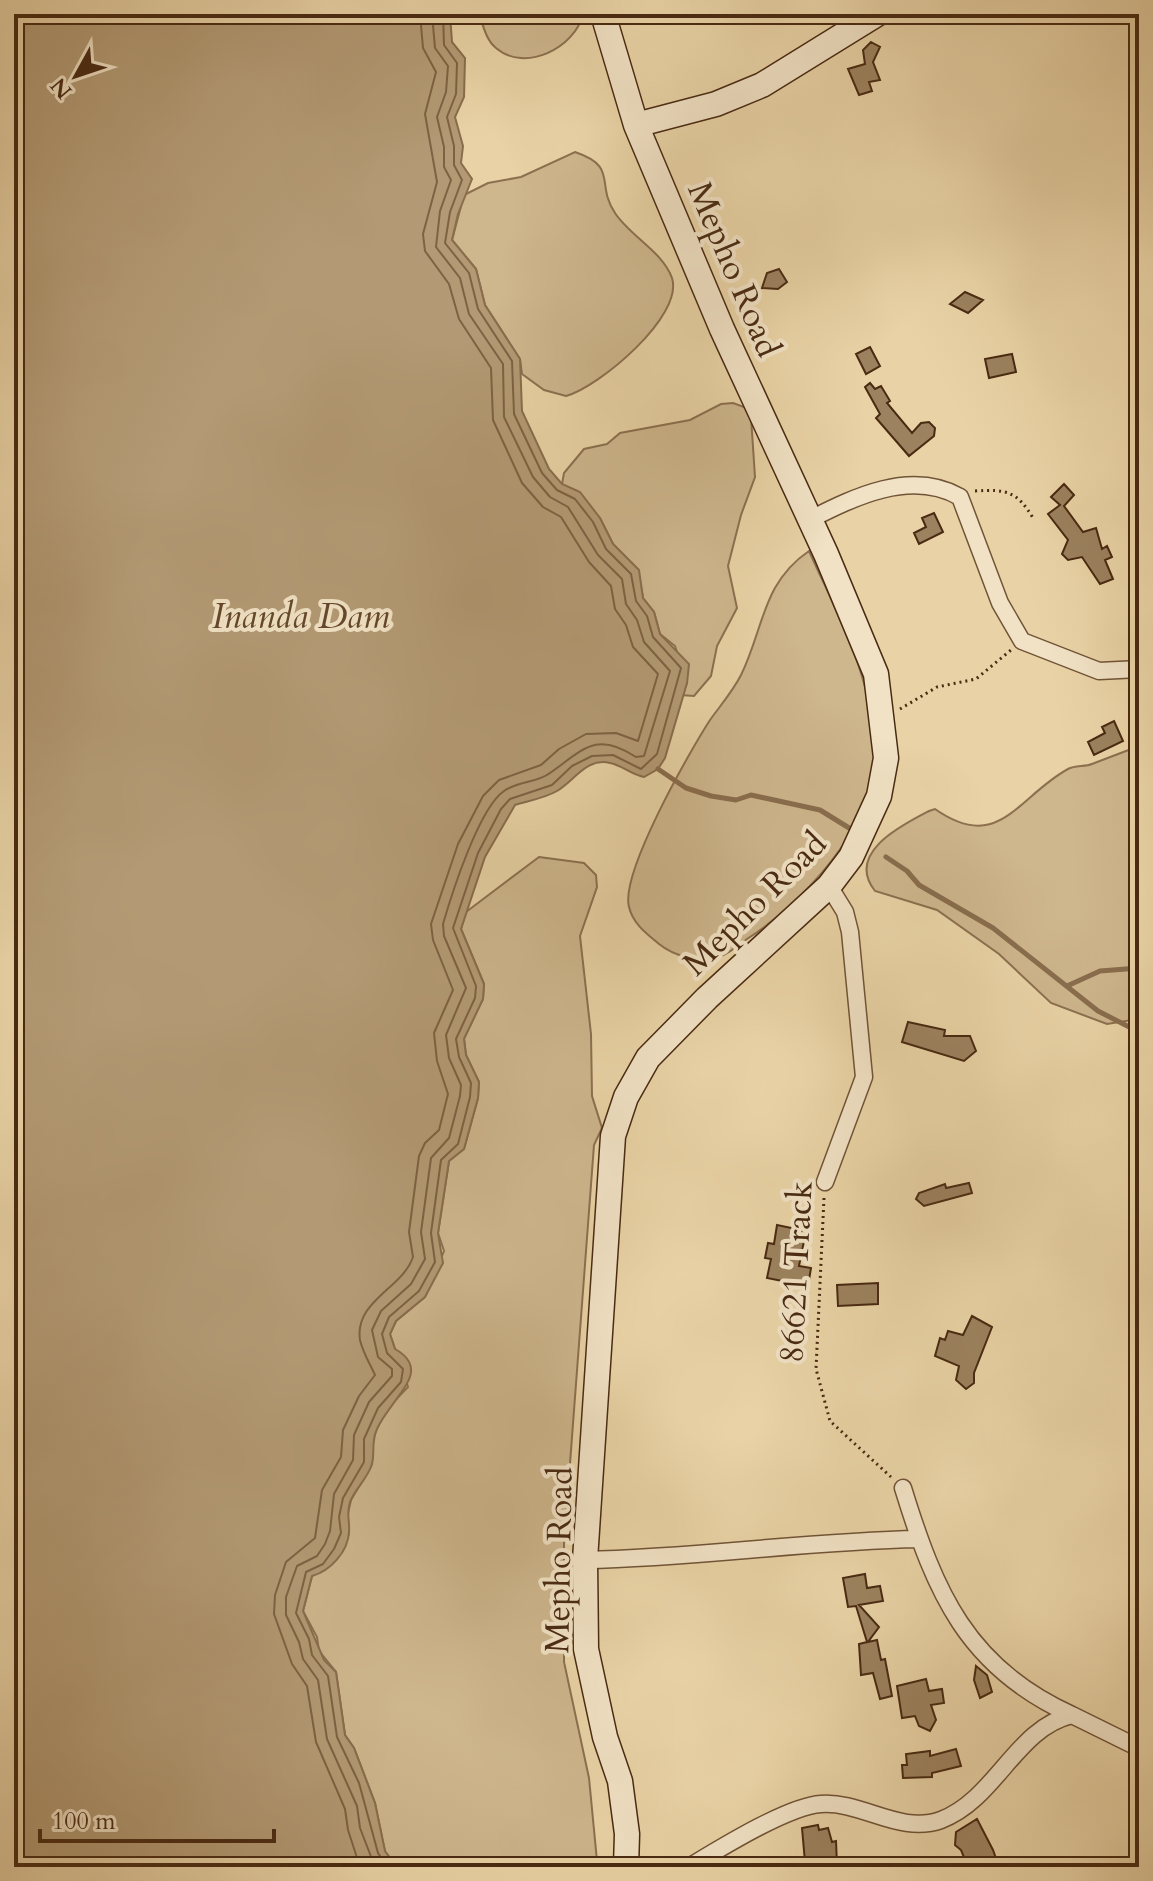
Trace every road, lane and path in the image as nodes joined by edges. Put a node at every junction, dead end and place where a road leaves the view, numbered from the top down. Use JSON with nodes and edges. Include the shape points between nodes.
{"nodes":[{"id":1,"x":603,"y":14,"type":"edge"},
{"id":2,"x":877,"y":14,"type":"edge"},
{"id":3,"x":636,"y":125,"type":"junction"},
{"id":4,"x":960,"y":497,"type":"junction"},
{"id":5,"x":1033,"y":518,"type":"dead end"},
{"id":6,"x":809,"y":520,"type":"junction"},
{"id":7,"x":1022,"y":641,"type":"junction"},
{"id":8,"x":1139,"y":669,"type":"edge"},
{"id":9,"x":884,"y":720,"type":"junction"},
{"id":10,"x":829,"y":886,"type":"junction"},
{"id":11,"x":825,"y":1182,"type":"joint"},
{"id":12,"x":903,"y":1488,"type":"joint"},
{"id":13,"x":919,"y":1539,"type":"junction"},
{"id":14,"x":585,"y":1560,"type":"junction"},
{"id":15,"x":1072,"y":1715,"type":"junction"},
{"id":16,"x":1139,"y":1748,"type":"edge"},
{"id":17,"x":626,"y":1867,"type":"edge"},
{"id":18,"x":689,"y":1867,"type":"edge"}],
"edges":[{"from":1,"to":3,"type":"street","name":"Mepho Road"},
{"from":2,"to":3,"type":"street","via":[[762,85],[716,104]]},
{"from":3,"to":6,"type":"street","name":"Mepho Road"},
{"from":4,"to":5,"type":"path","via":[[974,491],[1010,493],[1023,500]]},
{"from":4,"to":6,"type":"street","via":[[935,486],[904,486],[871,492]]},
{"from":4,"to":7,"type":"street","via":[[1000,603]]},
{"from":6,"to":9,"type":"street","name":"Mepho Road","via":[[876,674]]},
{"from":7,"to":8,"type":"street","via":[[1099,671]]},
{"from":7,"to":9,"type":"path","via":[[976,679],[925,692]]},
{"from":9,"to":10,"type":"street","name":"Mepho Road","via":[[886,758],[879,796],[864,834]]},
{"from":10,"to":11,"type":"street","name":"86621 Track","via":[[850,932],[865,1066]]},
{"from":10,"to":14,"type":"street","name":"Mepho Road","via":[[648,1058],[626,1097],[613,1136],[608,1180]]},
{"from":11,"to":12,"type":"path","name":"86621 Track","via":[[816,1369],[830,1421]]},
{"from":12,"to":13,"type":"street"},
{"from":13,"to":14,"type":"street"},
{"from":13,"to":15,"type":"street","via":[[964,1632],[1036,1699]]},
{"from":14,"to":17,"type":"street","name":"Mepho Road","via":[[586,1649],[620,1781]]},
{"from":15,"to":16,"type":"street"},
{"from":15,"to":18,"type":"street","via":[[1036,1732],[969,1805],[941,1820],[921,1825],[819,1804]]}]}
